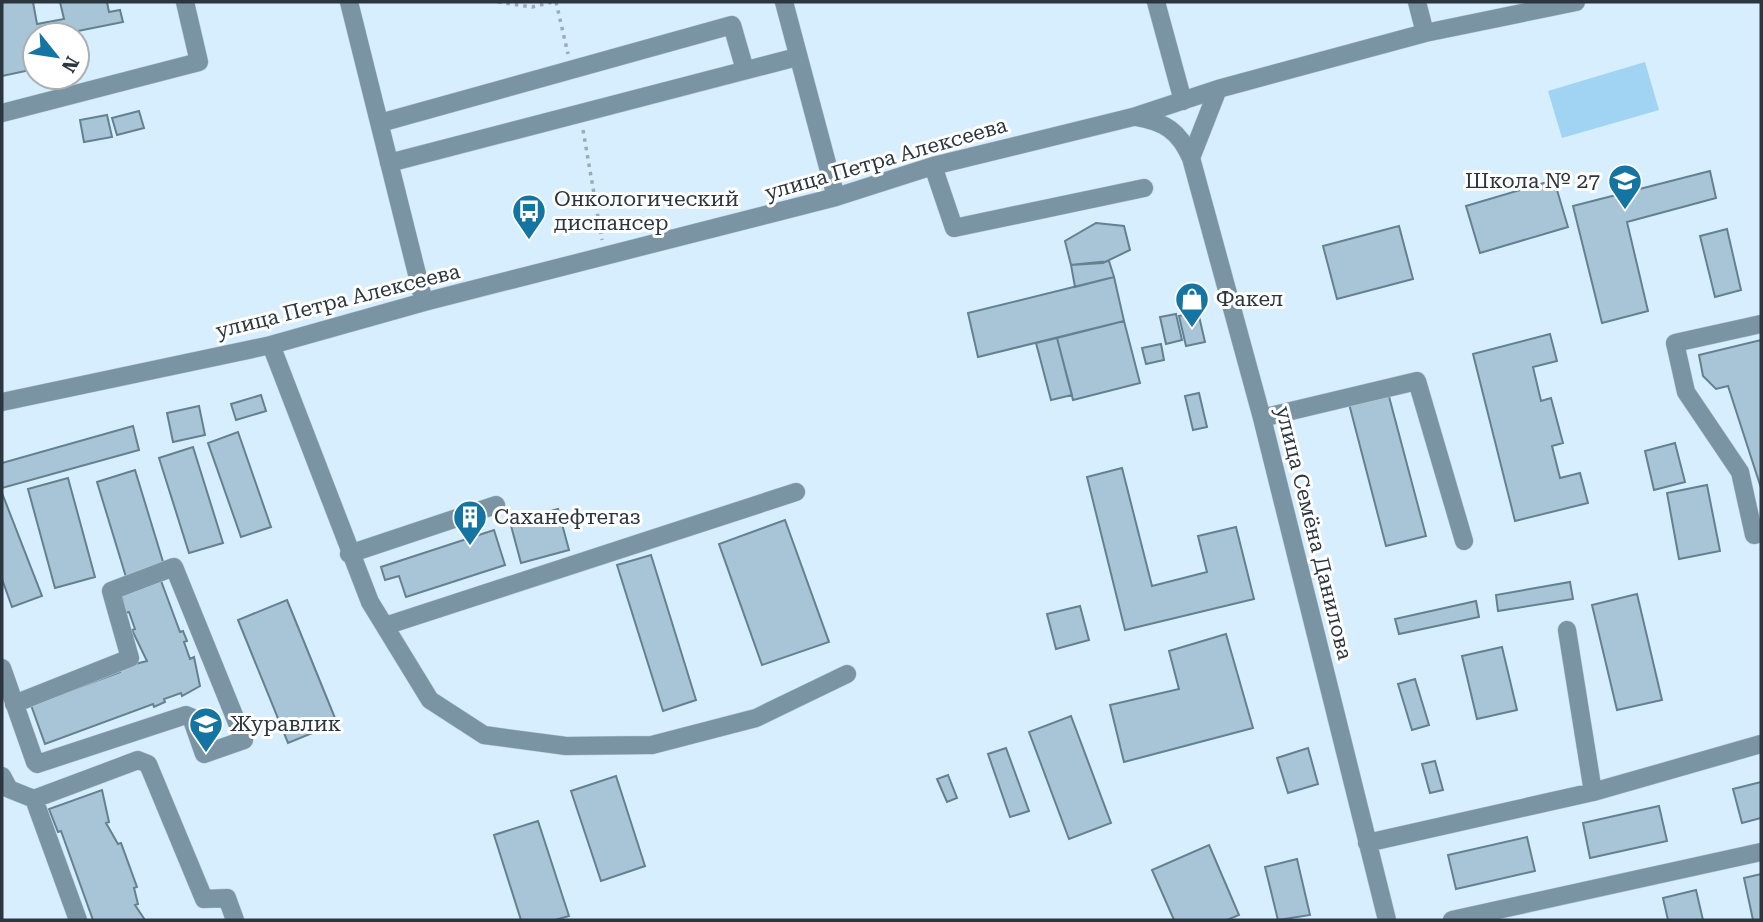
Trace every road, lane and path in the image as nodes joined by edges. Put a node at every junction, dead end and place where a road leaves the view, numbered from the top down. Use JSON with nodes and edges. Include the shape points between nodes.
{"nodes":[{"id":1,"x":185,"y":2,"type":"edge"},
{"id":2,"x":349,"y":2,"type":"edge"},
{"id":3,"x":501,"y":2,"type":"edge"},
{"id":4,"x":554,"y":2,"type":"edge"},
{"id":5,"x":784,"y":2,"type":"edge"},
{"id":6,"x":1156,"y":2,"type":"edge"},
{"id":7,"x":1417,"y":2,"type":"edge"},
{"id":8,"x":1576,"y":2,"type":"edge"},
{"id":9,"x":1425,"y":33,"type":"junction"},
{"id":10,"x":797,"y":57,"type":"junction"},
{"id":11,"x":571,"y":69,"type":"junction"},
{"id":12,"x":745,"y":70,"type":"junction"},
{"id":13,"x":1219,"y":89,"type":"junction"},
{"id":14,"x":1183,"y":101,"type":"junction"},
{"id":15,"x":2,"y":113,"type":"edge"},
{"id":16,"x":580,"y":113,"type":"junction"},
{"id":17,"x":1133,"y":117,"type":"junction"},
{"id":18,"x":380,"y":122,"type":"junction"},
{"id":19,"x":1191,"y":158,"type":"junction"},
{"id":20,"x":389,"y":163,"type":"junction"},
{"id":21,"x":933,"y":166,"type":"junction"},
{"id":22,"x":1144,"y":188,"type":"dead end"},
{"id":23,"x":836,"y":197,"type":"junction"},
{"id":24,"x":604,"y":257,"type":"junction"},
{"id":25,"x":424,"y":302,"type":"junction"},
{"id":26,"x":1761,"y":324,"type":"edge"},
{"id":27,"x":271,"y":345,"type":"junction"},
{"id":28,"x":2,"y":402,"type":"edge"},
{"id":29,"x":1262,"y":418,"type":"junction"},
{"id":30,"x":796,"y":492,"type":"dead end"},
{"id":31,"x":496,"y":505,"type":"dead end"},
{"id":32,"x":1761,"y":533,"type":"edge"},
{"id":33,"x":1464,"y":541,"type":"dead end"},
{"id":34,"x":349,"y":554,"type":"junction"},
{"id":35,"x":384,"y":626,"type":"junction"},
{"id":36,"x":1567,"y":630,"type":"dead end"},
{"id":37,"x":2,"y":668,"type":"edge"},
{"id":38,"x":847,"y":674,"type":"dead end"},
{"id":39,"x":14,"y":704,"type":"junction"},
{"id":40,"x":1761,"y":744,"type":"edge"},
{"id":41,"x":2,"y":776,"type":"edge"},
{"id":42,"x":1593,"y":792,"type":"junction"},
{"id":43,"x":34,"y":799,"type":"junction"},
{"id":44,"x":1367,"y":843,"type":"junction"},
{"id":45,"x":1761,"y":852,"type":"edge"},
{"id":46,"x":1482,"y":917,"type":"edge"},
{"id":47,"x":78,"y":920,"type":"edge"},
{"id":48,"x":235,"y":920,"type":"edge"},
{"id":49,"x":1387,"y":920,"type":"edge"},
{"id":50,"x":1452,"y":920,"type":"edge"}],
"edges":[{"from":1,"to":15,"type":"street","via":[[199,62]]},
{"from":2,"to":18,"type":"street"},
{"from":3,"to":4,"type":"path","via":[[533,7]]},
{"from":4,"to":11,"type":"path"},
{"from":5,"to":10,"type":"street"},
{"from":6,"to":14,"type":"street"},
{"from":7,"to":9,"type":"street"},
{"from":8,"to":9,"type":"street","name":"улица Петра Алексеева"},
{"from":9,"to":13,"type":"street","name":"улица Петра Алексеева"},
{"from":10,"to":12,"type":"street"},
{"from":10,"to":23,"type":"street"},
{"from":11,"to":12,"type":"street","via":[[733,25]]},
{"from":11,"to":18,"type":"street"},
{"from":12,"to":16,"type":"street"},
{"from":13,"to":14,"type":"street","name":"улица Петра Алексеева"},
{"from":13,"to":19,"type":"street"},
{"from":14,"to":17,"type":"street","name":"улица Петра Алексеева"},
{"from":16,"to":20,"type":"street"},
{"from":16,"to":24,"type":"path"},
{"from":17,"to":19,"type":"street","name":"улица Семёна Данилова","via":[[1169,127],[1182,139]]},
{"from":17,"to":21,"type":"street","name":"улица Петра Алексеева"},
{"from":18,"to":20,"type":"street"},
{"from":19,"to":29,"type":"street","name":"улица Семёна Данилова"},
{"from":20,"to":25,"type":"street"},
{"from":21,"to":22,"type":"street","via":[[954,228]]},
{"from":21,"to":23,"type":"street","name":"улица Петра Алексеева"},
{"from":23,"to":24,"type":"street","name":"улица Петра Алексеева"},
{"from":24,"to":25,"type":"street","name":"улица Петра Алексеева"},
{"from":25,"to":27,"type":"street","name":"улица Петра Алексеева"},
{"from":26,"to":32,"type":"street","via":[[1675,343],[1686,392],[1740,472],[1754,535]]},
{"from":27,"to":28,"type":"street","name":"улица Петра Алексеева"},
{"from":27,"to":34,"type":"street"},
{"from":29,"to":33,"type":"street","via":[[1417,381]]},
{"from":29,"to":44,"type":"street","name":"улица Семёна Данилова"},
{"from":30,"to":35,"type":"street"},
{"from":31,"to":34,"type":"street"},
{"from":34,"to":35,"type":"street"},
{"from":35,"to":38,"type":"street","via":[[430,701],[484,735],[566,746],[652,745],[755,718]]},
{"from":36,"to":42,"type":"street"},
{"from":37,"to":39,"type":"street"},
{"from":39,"to":39,"type":"street","via":[[130,658],[111,591],[174,567],[244,740],[204,754],[191,717],[186,715],[39,764]]},
{"from":40,"to":42,"type":"street"},
{"from":41,"to":43,"type":"street","via":[[9,789]]},
{"from":42,"to":44,"type":"street"},
{"from":43,"to":47,"type":"street"},
{"from":43,"to":48,"type":"street","via":[[138,760],[148,764],[204,899],[227,898]]},
{"from":44,"to":49,"type":"street","name":"улица Семёна Данилова"},
{"from":45,"to":46,"type":"street"},
{"from":46,"to":50,"type":"street"}]}
